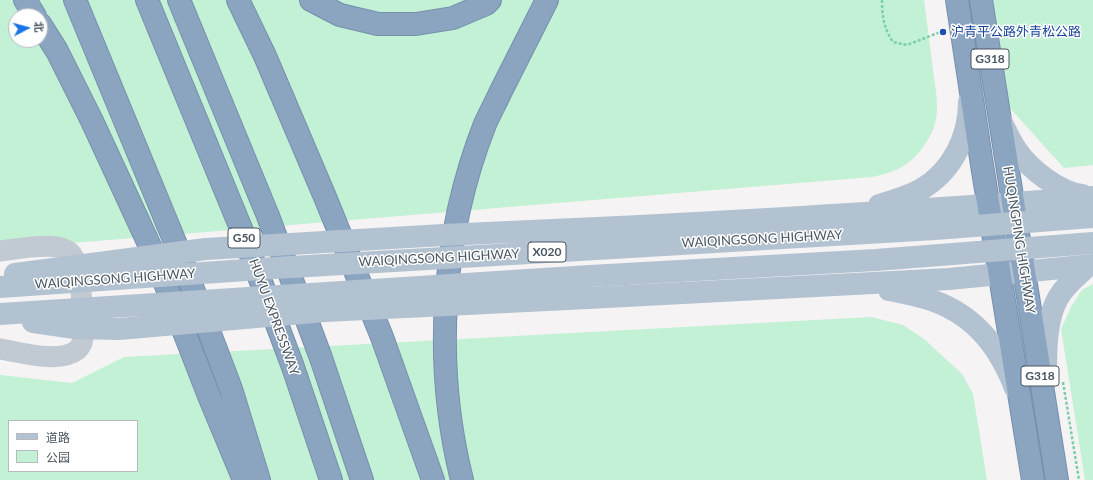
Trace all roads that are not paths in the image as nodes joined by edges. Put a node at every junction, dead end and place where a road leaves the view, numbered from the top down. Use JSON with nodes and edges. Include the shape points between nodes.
{"nodes":[{"id":1,"x":75,"y":0,"type":"edge"},
{"id":2,"x":147,"y":0,"type":"edge"},
{"id":3,"x":179,"y":0,"type":"edge"},
{"id":4,"x":238,"y":0,"type":"edge"},
{"id":5,"x":311,"y":0,"type":"edge"},
{"id":6,"x":490,"y":0,"type":"edge"},
{"id":7,"x":547,"y":0,"type":"edge"},
{"id":8,"x":957,"y":0,"type":"edge"},
{"id":9,"x":981,"y":0,"type":"edge"},
{"id":10,"x":48,"y":37,"type":"edge"},
{"id":11,"x":968,"y":74,"type":"junction"},
{"id":12,"x":1000,"y":118,"type":"junction"},
{"id":13,"x":1093,"y":197,"type":"edge"},
{"id":14,"x":1013,"y":204,"type":"junction"},
{"id":15,"x":820,"y":216,"type":"junction"},
{"id":16,"x":1093,"y":217,"type":"edge"},
{"id":17,"x":1002,"y":226,"type":"junction"},
{"id":18,"x":1093,"y":243,"type":"edge"},
{"id":19,"x":0,"y":251,"type":"edge"},
{"id":20,"x":1091,"y":261,"type":"edge"},
{"id":21,"x":1024,"y":272,"type":"junction"},
{"id":22,"x":1000,"y":274,"type":"junction"},
{"id":23,"x":0,"y":276,"type":"edge"},
{"id":24,"x":862,"y":284,"type":"junction"},
{"id":25,"x":0,"y":287,"type":"edge"},
{"id":26,"x":0,"y":316,"type":"edge"},
{"id":27,"x":0,"y":349,"type":"edge"},
{"id":28,"x":1020,"y":400,"type":"junction"},
{"id":29,"x":1048,"y":423,"type":"junction"},
{"id":30,"x":244,"y":480,"type":"edge"},
{"id":31,"x":259,"y":480,"type":"edge"},
{"id":32,"x":331,"y":480,"type":"edge"},
{"id":33,"x":362,"y":480,"type":"edge"},
{"id":34,"x":433,"y":480,"type":"edge"},
{"id":35,"x":462,"y":480,"type":"edge"},
{"id":36,"x":1033,"y":480,"type":"edge"},
{"id":37,"x":1057,"y":480,"type":"edge"}],
"edges":[{"from":1,"to":31,"type":"highway","via":[[177,247],[231,389]]},
{"from":2,"to":32,"type":"highway","name":"HUYU EXPRESSWAY","number":"G50","via":[[240,226],[293,367]]},
{"from":3,"to":33,"type":"highway","number":"G50","via":[[268,216],[321,358]]},
{"from":4,"to":34,"type":"highway","via":[[265,56],[382,337]]},
{"from":5,"to":6,"type":"highway","via":[[340,15],[378,24],[416,24],[453,18]]},
{"from":7,"to":35,"type":"highway","via":[[485,124],[468,173],[456,223],[444,324],[451,424]]},
{"from":8,"to":11,"type":"highway","name":"HUQINGPING HIGHWAY","number":"G318"},
{"from":9,"to":12,"type":"highway","name":"HUQINGPING HIGHWAY","number":"G318"},
{"from":10,"to":30,"type":"highway","via":[[92,121],[154,255]]},
{"from":11,"to":15,"type":"main road","via":[[969,110],[966,131],[949,164],[935,178],[920,190],[902,198]]},
{"from":11,"to":17,"type":"highway","name":"HUQINGPING HIGHWAY","number":"G318"},
{"from":12,"to":13,"type":"main road","via":[[1016,150],[1036,170],[1066,191]]},
{"from":12,"to":14,"type":"highway","name":"HUQINGPING HIGHWAY","number":"G318"},
{"from":13,"to":14,"type":"main road"},
{"from":13,"to":17,"type":"main road"},
{"from":14,"to":17,"type":"highway","name":"HUQINGPING HIGHWAY","number":"G318"},
{"from":15,"to":17,"type":"main road","via":[[872,213]]},
{"from":15,"to":23,"type":"main road","bridge":true,"via":[[206,249]]},
{"from":16,"to":25,"type":"main road","name":"WAIQINGSONG HIGHWAY","number":"X020","bridge":true},
{"from":17,"to":20,"type":"main road"},
{"from":17,"to":21,"type":"highway","name":"HUQINGPING HIGHWAY","number":"G318"},
{"from":17,"to":22,"type":"highway","name":"HUQINGPING HIGHWAY","number":"G318"},
{"from":17,"to":24,"type":"main road","via":[[945,259],[893,278]]},
{"from":18,"to":26,"type":"main road","name":"WAIQINGSONG HIGHWAY","number":"X020","bridge":true,"via":[[876,260],[582,276]]},
{"from":19,"to":27,"type":"street","via":[[58,246],[71,253],[78,272],[83,330],[82,343],[78,350],[59,357]]},
{"from":20,"to":21,"type":"main road"},
{"from":20,"to":29,"type":"main road","via":[[1059,297],[1049,327],[1046,375]]},
{"from":21,"to":22,"type":"main road"},
{"from":21,"to":29,"type":"highway","name":"HUQINGPING HIGHWAY","number":"G318"},
{"from":22,"to":24,"type":"main road"},
{"from":22,"to":28,"type":"highway","name":"HUQINGPING HIGHWAY","number":"G318"},
{"from":24,"to":26,"type":"main road","bridge":true,"via":[[325,311],[119,329],[75,328]]},
{"from":24,"to":28,"type":"main road","via":[[925,298],[967,318],[990,340],[1011,377]]},
{"from":28,"to":36,"type":"highway","name":"HUQINGPING HIGHWAY","number":"G318"},
{"from":29,"to":37,"type":"highway","name":"HUQINGPING HIGHWAY","number":"G318"}]}
